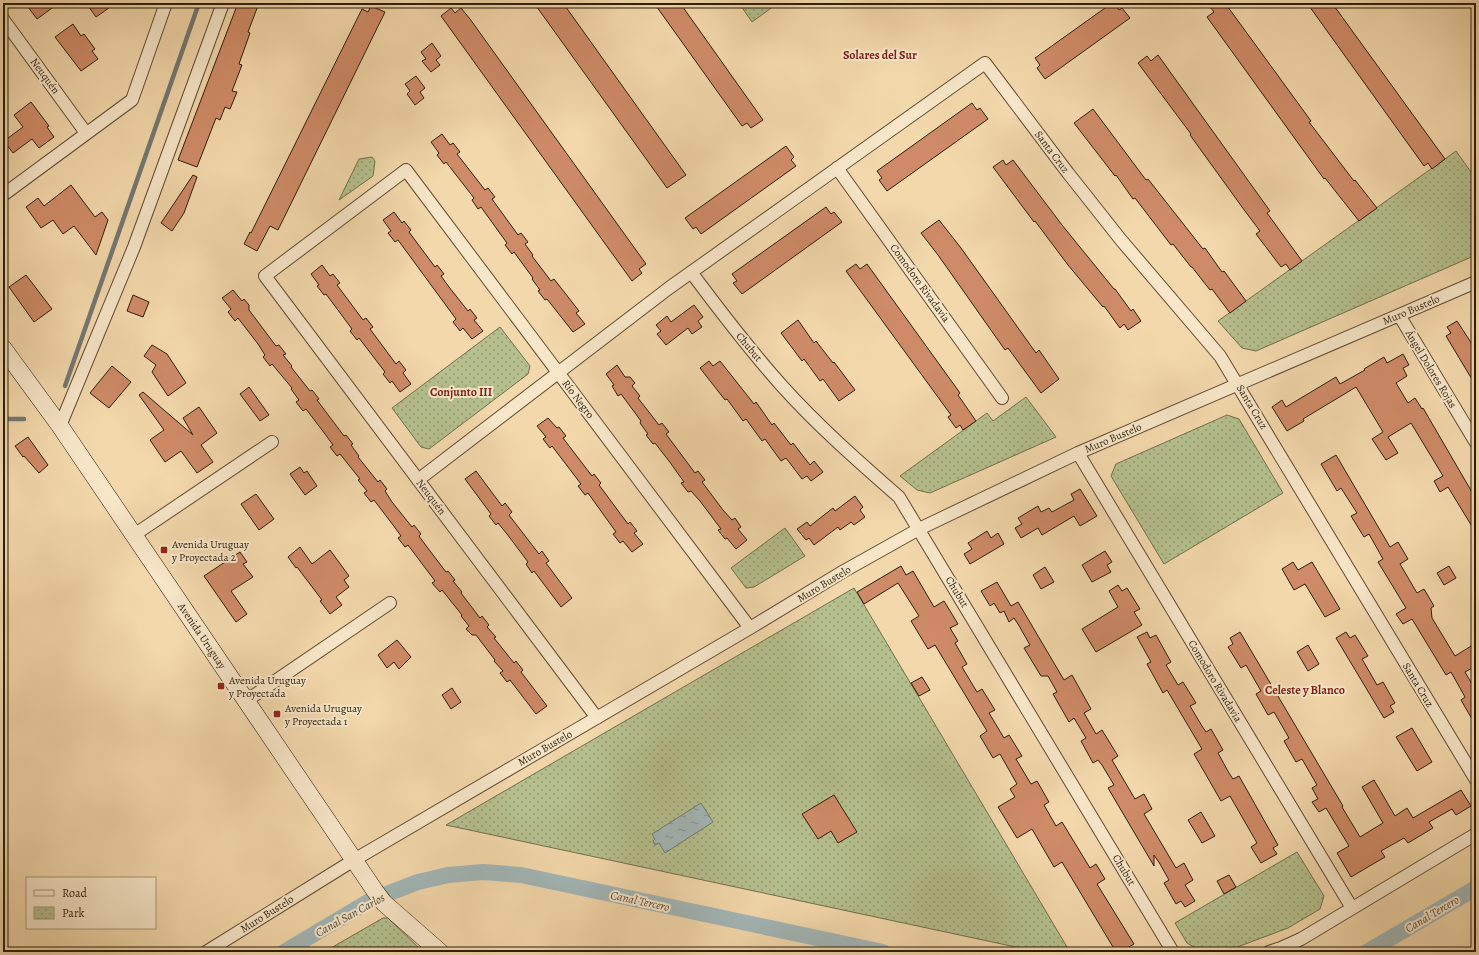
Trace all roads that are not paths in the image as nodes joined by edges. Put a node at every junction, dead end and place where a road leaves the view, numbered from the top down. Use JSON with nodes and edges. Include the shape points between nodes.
{"nodes":[{"id":1,"x":166,"y":3,"type":"edge"},
{"id":2,"x":223,"y":3,"type":"edge"},
{"id":3,"x":3,"y":19,"type":"edge"},
{"id":4,"x":86,"y":133,"type":"junction"},
{"id":5,"x":837,"y":168,"type":"junction"},
{"id":6,"x":3,"y":195,"type":"edge"},
{"id":7,"x":691,"y":272,"type":"junction"},
{"id":8,"x":265,"y":276,"type":"joint"},
{"id":9,"x":1476,"y":282,"type":"edge"},
{"id":10,"x":1399,"y":315,"type":"junction"},
{"id":11,"x":3,"y":348,"type":"edge"},
{"id":12,"x":558,"y":372,"type":"junction"},
{"id":13,"x":1238,"y":384,"type":"junction"},
{"id":14,"x":1002,"y":398,"type":"dead end"},
{"id":15,"x":60,"y":426,"type":"junction"},
{"id":16,"x":272,"y":442,"type":"dead end"},
{"id":17,"x":1476,"y":444,"type":"edge"},
{"id":18,"x":1078,"y":453,"type":"junction"},
{"id":19,"x":418,"y":480,"type":"junction"},
{"id":20,"x":919,"y":529,"type":"junction"},
{"id":21,"x":134,"y":536,"type":"junction"},
{"id":22,"x":390,"y":603,"type":"dead end"},
{"id":23,"x":750,"y":628,"type":"junction"},
{"id":24,"x":246,"y":701,"type":"junction"},
{"id":25,"x":597,"y":718,"type":"junction"},
{"id":26,"x":1476,"y":780,"type":"edge"},
{"id":27,"x":1476,"y":834,"type":"edge"},
{"id":28,"x":354,"y":860,"type":"junction"},
{"id":29,"x":1352,"y":908,"type":"junction"},
{"id":30,"x":206,"y":952,"type":"edge"},
{"id":31,"x":440,"y":952,"type":"edge"},
{"id":32,"x":1173,"y":952,"type":"edge"},
{"id":33,"x":1269,"y":952,"type":"edge"}],
"edges":[{"from":1,"to":4,"type":"street","via":[[132,100]]},
{"from":2,"to":15,"type":"street","via":[[134,247]]},
{"from":3,"to":4,"type":"street","name":"Neuquén"},
{"from":4,"to":6,"type":"street"},
{"from":5,"to":7,"type":"street"},
{"from":5,"to":13,"type":"street","name":"Santa Cruz","via":[[984,63],[1121,240],[1220,356]]},
{"from":5,"to":14,"type":"street","name":"Comodoro Rivadavia"},
{"from":7,"to":12,"type":"street"},
{"from":7,"to":20,"type":"street","name":"Chubut","via":[[738,334],[783,387],[843,448],[899,497]]},
{"from":8,"to":12,"type":"street","name":"Río Negro","via":[[406,170]]},
{"from":8,"to":19,"type":"street","name":"Neuquén"},
{"from":9,"to":10,"type":"street","name":"Muro Bustelo"},
{"from":10,"to":13,"type":"street","name":"Muro Bustelo"},
{"from":10,"to":17,"type":"street","name":"Ángel Dolores Rojas"},
{"from":11,"to":15,"type":"main road","name":"Avenida Uruguay"},
{"from":12,"to":19,"type":"street"},
{"from":12,"to":23,"type":"street","name":"Río Negro"},
{"from":13,"to":18,"type":"street","name":"Muro Bustelo"},
{"from":13,"to":26,"type":"street","name":"Santa Cruz"},
{"from":15,"to":21,"type":"main road","name":"Avenida Uruguay"},
{"from":16,"to":21,"type":"street"},
{"from":18,"to":20,"type":"street","name":"Muro Bustelo"},
{"from":18,"to":29,"type":"street","name":"Comodoro Rivadavia"},
{"from":19,"to":25,"type":"street","name":"Neuquén"},
{"from":20,"to":23,"type":"street","name":"Muro Bustelo"},
{"from":20,"to":32,"type":"street","name":"Chubut"},
{"from":21,"to":24,"type":"main road","name":"Avenida Uruguay"},
{"from":22,"to":24,"type":"street"},
{"from":23,"to":25,"type":"street","name":"Muro Bustelo"},
{"from":24,"to":28,"type":"main road","name":"Avenida Uruguay"},
{"from":25,"to":28,"type":"street","name":"Muro Bustelo"},
{"from":27,"to":29,"type":"street"},
{"from":28,"to":30,"type":"street","name":"Muro Bustelo"},
{"from":28,"to":31,"type":"main road","name":"Avenida Uruguay","via":[[379,897]]},
{"from":29,"to":33,"type":"street","via":[[1301,939]]}]}
